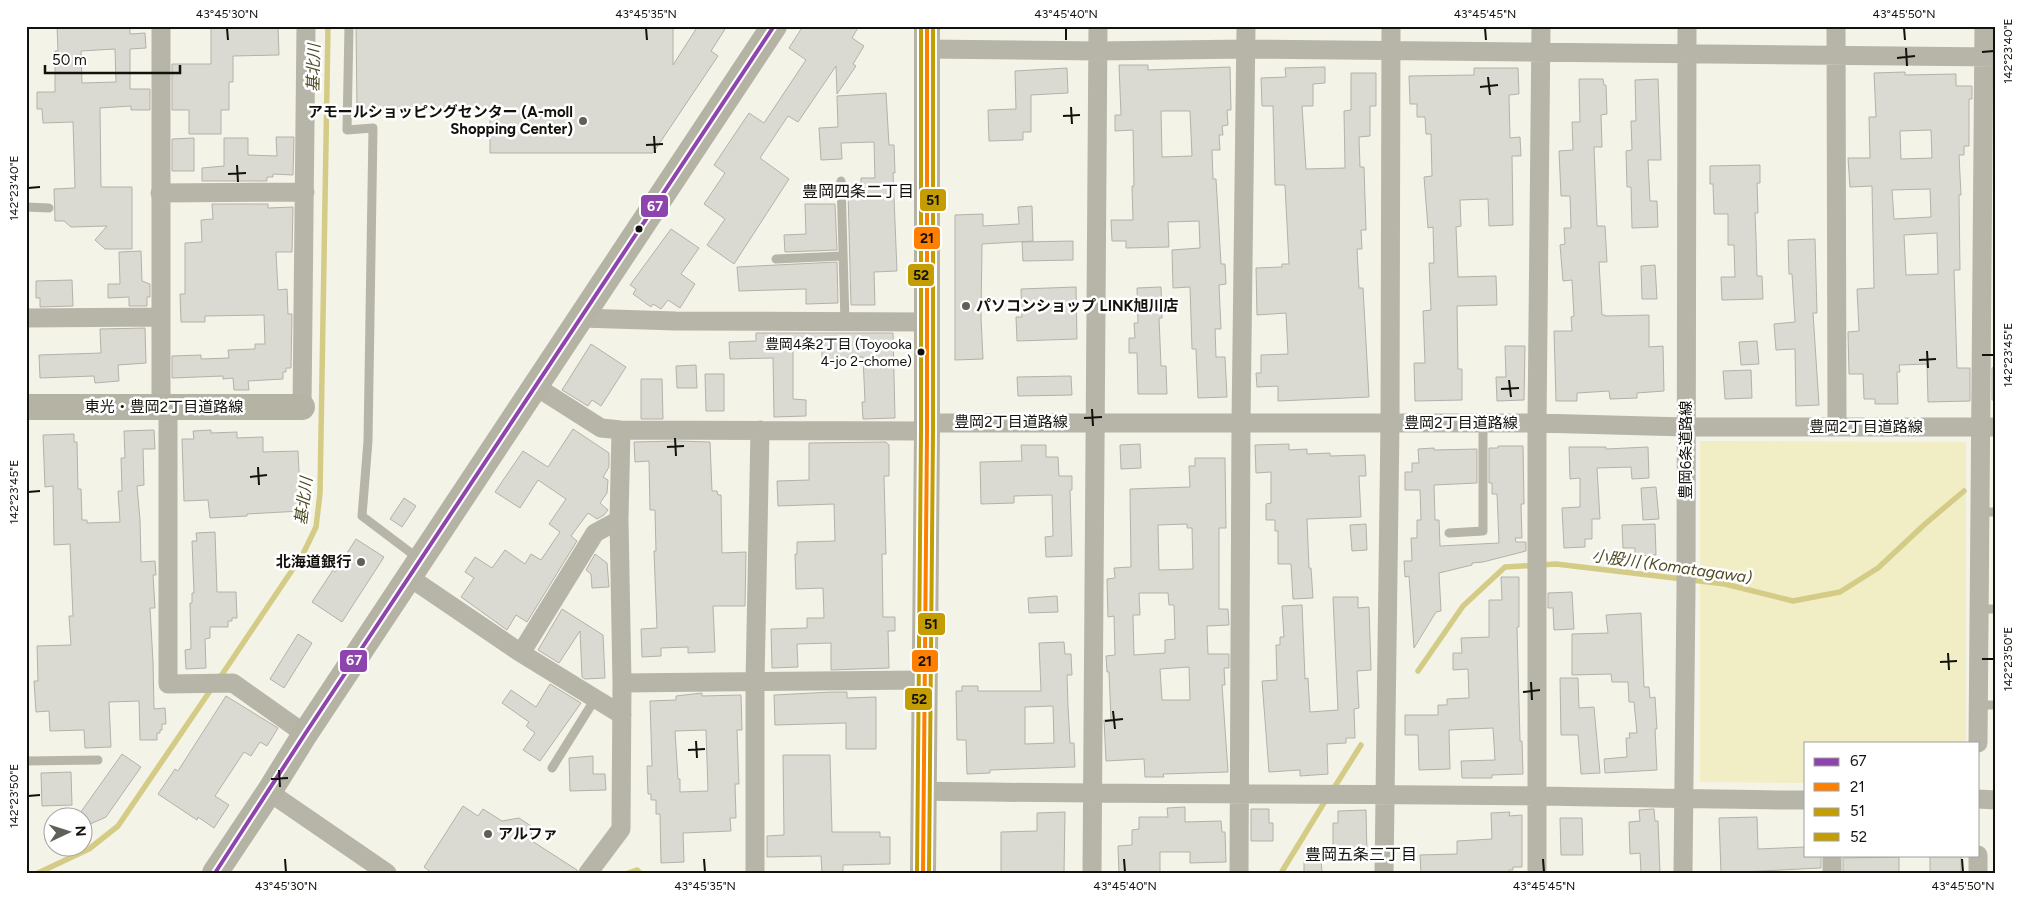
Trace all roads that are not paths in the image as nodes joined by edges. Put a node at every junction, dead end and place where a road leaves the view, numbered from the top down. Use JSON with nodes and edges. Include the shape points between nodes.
{"nodes":[{"id":1,"x":160,"y":26,"type":"edge"},
{"id":2,"x":306,"y":26,"type":"edge"},
{"id":3,"x":349,"y":26,"type":"edge"},
{"id":4,"x":774,"y":26,"type":"edge"},
{"id":5,"x":1098,"y":26,"type":"edge"},
{"id":6,"x":1246,"y":26,"type":"edge"},
{"id":7,"x":1391,"y":26,"type":"edge"},
{"id":8,"x":1541,"y":26,"type":"edge"},
{"id":9,"x":1687,"y":26,"type":"edge"},
{"id":10,"x":1836,"y":26,"type":"edge"},
{"id":11,"x":1984,"y":26,"type":"edge"},
{"id":12,"x":927,"y":38,"type":"edge"},
{"id":13,"x":1246,"y":49,"type":"junction"},
{"id":14,"x":1098,"y":51,"type":"junction"},
{"id":15,"x":1391,"y":52,"type":"junction"},
{"id":16,"x":1541,"y":54,"type":"junction"},
{"id":17,"x":1687,"y":54,"type":"junction"},
{"id":18,"x":1836,"y":55,"type":"junction"},
{"id":19,"x":1990,"y":57,"type":"edge"},
{"id":20,"x":841,"y":181,"type":"dead end"},
{"id":21,"x":305,"y":192,"type":"junction"},
{"id":22,"x":160,"y":193,"type":"junction"},
{"id":23,"x":26,"y":207,"type":"edge"},
{"id":24,"x":49,"y":208,"type":"dead end"},
{"id":25,"x":842,"y":256,"type":"junction"},
{"id":26,"x":776,"y":258,"type":"dead end"},
{"id":27,"x":160,"y":317,"type":"junction"},
{"id":28,"x":26,"y":318,"type":"edge"},
{"id":29,"x":581,"y":318,"type":"junction"},
{"id":30,"x":845,"y":322,"type":"junction"},
{"id":31,"x":927,"y":322,"type":"junction"},
{"id":32,"x":535,"y":386,"type":"junction"},
{"id":33,"x":26,"y":407,"type":"edge"},
{"id":34,"x":164,"y":407,"type":"junction"},
{"id":35,"x":302,"y":407,"type":"joint"},
{"id":36,"x":1094,"y":422,"type":"junction"},
{"id":37,"x":1390,"y":423,"type":"junction"},
{"id":38,"x":1483,"y":423,"type":"junction"},
{"id":39,"x":1241,"y":424,"type":"junction"},
{"id":40,"x":1537,"y":424,"type":"junction"},
{"id":41,"x":927,"y":427,"type":"junction"},
{"id":42,"x":1686,"y":427,"type":"junction"},
{"id":43,"x":1837,"y":427,"type":"junction"},
{"id":44,"x":1988,"y":427,"type":"edge"},
{"id":45,"x":620,"y":430,"type":"junction"},
{"id":46,"x":760,"y":430,"type":"junction"},
{"id":47,"x":1988,"y":512,"type":"edge"},
{"id":48,"x":619,"y":520,"type":"junction"},
{"id":49,"x":1449,"y":533,"type":"dead end"},
{"id":50,"x":415,"y":569,"type":"junction"},
{"id":51,"x":1987,"y":609,"type":"edge"},
{"id":52,"x":521,"y":653,"type":"junction"},
{"id":53,"x":923,"y":680,"type":"junction"},
{"id":54,"x":755,"y":682,"type":"junction"},
{"id":55,"x":622,"y":683,"type":"junction"},
{"id":56,"x":595,"y":699,"type":"junction"},
{"id":57,"x":1987,"y":705,"type":"edge"},
{"id":58,"x":622,"y":715,"type":"junction"},
{"id":59,"x":305,"y":734,"type":"junction"},
{"id":60,"x":1978,"y":742,"type":"edge"},
{"id":61,"x":98,"y":760,"type":"dead end"},
{"id":62,"x":26,"y":761,"type":"edge"},
{"id":63,"x":552,"y":768,"type":"dead end"},
{"id":64,"x":923,"y":791,"type":"junction"},
{"id":65,"x":270,"y":792,"type":"junction"},
{"id":66,"x":1093,"y":794,"type":"junction"},
{"id":67,"x":1239,"y":795,"type":"junction"},
{"id":68,"x":1385,"y":795,"type":"junction"},
{"id":69,"x":1537,"y":796,"type":"junction"},
{"id":70,"x":1684,"y":800,"type":"junction"},
{"id":71,"x":1804,"y":800,"type":"edge"},
{"id":72,"x":1980,"y":800,"type":"edge"},
{"id":73,"x":1996,"y":800,"type":"edge"},
{"id":74,"x":1832,"y":856,"type":"edge"},
{"id":75,"x":1978,"y":856,"type":"edge"},
{"id":76,"x":215,"y":873,"type":"edge"},
{"id":77,"x":387,"y":873,"type":"edge"},
{"id":78,"x":588,"y":873,"type":"edge"},
{"id":79,"x":755,"y":873,"type":"edge"},
{"id":80,"x":923,"y":873,"type":"edge"},
{"id":81,"x":1092,"y":873,"type":"edge"},
{"id":82,"x":1239,"y":873,"type":"edge"},
{"id":83,"x":1384,"y":873,"type":"edge"},
{"id":84,"x":1537,"y":873,"type":"edge"},
{"id":85,"x":1683,"y":873,"type":"edge"},
{"id":86,"x":1832,"y":873,"type":"edge"},
{"id":87,"x":1978,"y":873,"type":"edge"}],
"edges":[{"from":1,"to":22,"type":"street"},
{"from":2,"to":21,"type":"street"},
{"from":3,"to":50,"type":"lane","via":[[347,130],[373,128],[368,441],[362,516]]},
{"from":4,"to":29,"type":"street"},
{"from":5,"to":14,"type":"street"},
{"from":6,"to":13,"type":"street"},
{"from":7,"to":15,"type":"street"},
{"from":8,"to":16,"type":"street"},
{"from":9,"to":17,"type":"street","name":"豊岡6条道路線"},
{"from":10,"to":18,"type":"street"},
{"from":11,"to":19,"type":"street"},
{"from":12,"to":14,"type":"street"},
{"from":12,"to":31,"type":"street"},
{"from":13,"to":14,"type":"street"},
{"from":13,"to":15,"type":"street"},
{"from":13,"to":39,"type":"street"},
{"from":14,"to":36,"type":"street"},
{"from":15,"to":16,"type":"street"},
{"from":15,"to":37,"type":"street"},
{"from":16,"to":17,"type":"street"},
{"from":16,"to":40,"type":"street"},
{"from":17,"to":18,"type":"street"},
{"from":17,"to":42,"type":"street","name":"豊岡6条道路線"},
{"from":18,"to":19,"type":"street"},
{"from":18,"to":43,"type":"street"},
{"from":19,"to":44,"type":"street"},
{"from":20,"to":25,"type":"lane"},
{"from":21,"to":22,"type":"street"},
{"from":21,"to":35,"type":"street"},
{"from":22,"to":27,"type":"street"},
{"from":23,"to":24,"type":"lane"},
{"from":25,"to":26,"type":"lane"},
{"from":25,"to":30,"type":"lane"},
{"from":27,"to":28,"type":"street"},
{"from":27,"to":34,"type":"street"},
{"from":29,"to":30,"type":"street"},
{"from":29,"to":32,"type":"street"},
{"from":30,"to":31,"type":"street"},
{"from":31,"to":41,"type":"street"},
{"from":32,"to":45,"type":"street","name":"豊岡2丁目道路線","via":[[601,428]]},
{"from":32,"to":50,"type":"street"},
{"from":33,"to":34,"type":"street","name":"東光・豊岡2丁目道路線"},
{"from":34,"to":35,"type":"street","name":"東光・豊岡2丁目道路線"},
{"from":34,"to":59,"type":"street","via":[[168,684],[233,683]]},
{"from":36,"to":39,"type":"street","name":"豊岡2丁目道路線"},
{"from":36,"to":41,"type":"street","name":"豊岡2丁目道路線"},
{"from":36,"to":66,"type":"street"},
{"from":37,"to":38,"type":"street","name":"豊岡2丁目道路線"},
{"from":37,"to":39,"type":"street","name":"豊岡2丁目道路線"},
{"from":37,"to":68,"type":"street"},
{"from":38,"to":40,"type":"street","name":"豊岡2丁目道路線"},
{"from":38,"to":49,"type":"lane","via":[[1483,532]]},
{"from":39,"to":67,"type":"street"},
{"from":40,"to":42,"type":"street","name":"豊岡2丁目道路線"},
{"from":40,"to":69,"type":"street"},
{"from":41,"to":46,"type":"street","name":"豊岡2丁目道路線"},
{"from":41,"to":53,"type":"street"},
{"from":42,"to":43,"type":"street","name":"豊岡2丁目道路線"},
{"from":42,"to":70,"type":"street","name":"豊岡6条道路線"},
{"from":43,"to":44,"type":"street","name":"豊岡2丁目道路線"},
{"from":44,"to":47,"type":"street"},
{"from":45,"to":46,"type":"street","name":"豊岡2丁目道路線"},
{"from":45,"to":48,"type":"street"},
{"from":46,"to":54,"type":"street"},
{"from":47,"to":51,"type":"street"},
{"from":48,"to":52,"type":"street","via":[[596,533]]},
{"from":48,"to":55,"type":"street"},
{"from":50,"to":52,"type":"street"},
{"from":50,"to":59,"type":"street"},
{"from":51,"to":57,"type":"street"},
{"from":52,"to":56,"type":"street"},
{"from":53,"to":54,"type":"street"},
{"from":53,"to":64,"type":"street"},
{"from":54,"to":55,"type":"street"},
{"from":54,"to":79,"type":"street"},
{"from":55,"to":58,"type":"street"},
{"from":56,"to":58,"type":"street"},
{"from":56,"to":63,"type":"lane"},
{"from":57,"to":60,"type":"street"},
{"from":58,"to":78,"type":"street","via":[[621,828]]},
{"from":59,"to":65,"type":"street"},
{"from":61,"to":62,"type":"lane"},
{"from":64,"to":66,"type":"street"},
{"from":64,"to":80,"type":"street"},
{"from":65,"to":76,"type":"street"},
{"from":65,"to":77,"type":"street"},
{"from":66,"to":67,"type":"street"},
{"from":66,"to":81,"type":"street"},
{"from":67,"to":68,"type":"street"},
{"from":67,"to":82,"type":"street"},
{"from":68,"to":69,"type":"street"},
{"from":68,"to":83,"type":"street"},
{"from":69,"to":70,"type":"street"},
{"from":69,"to":84,"type":"street"},
{"from":70,"to":71,"type":"street"},
{"from":70,"to":85,"type":"street","name":"豊岡6条道路線"},
{"from":72,"to":73,"type":"street"},
{"from":74,"to":86,"type":"street"},
{"from":75,"to":87,"type":"street"}]}
